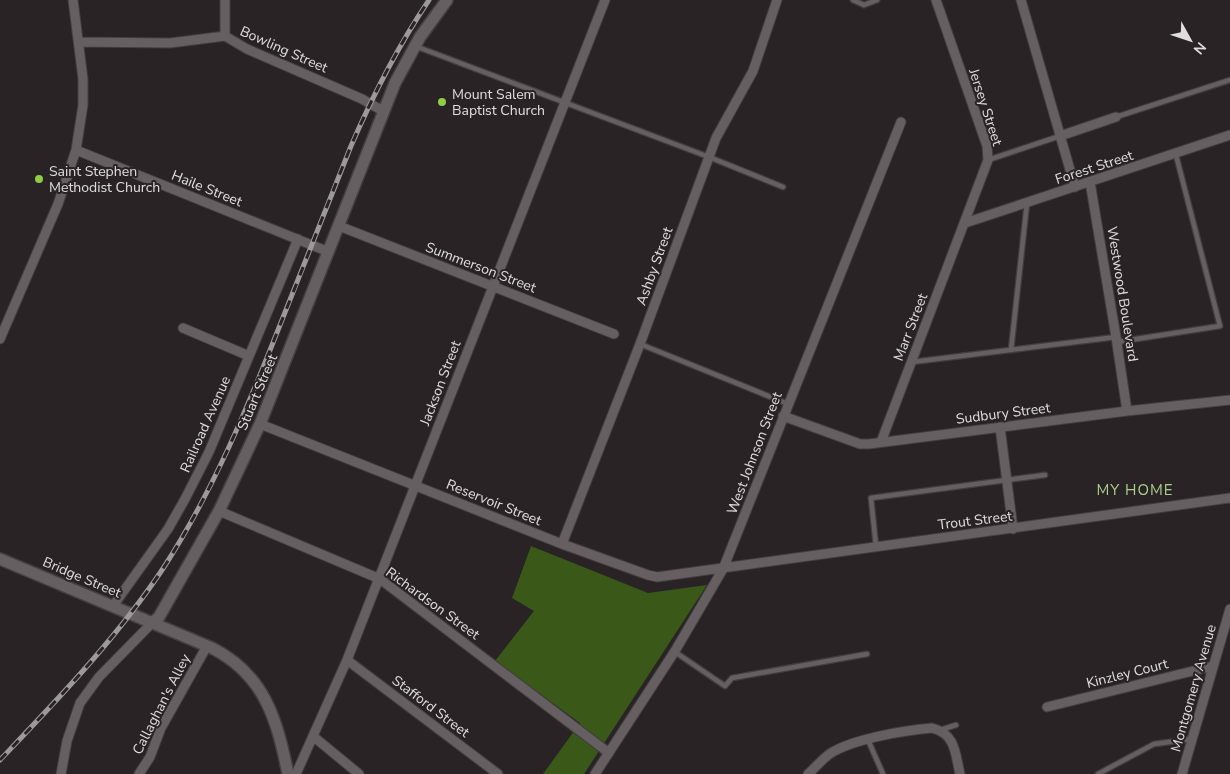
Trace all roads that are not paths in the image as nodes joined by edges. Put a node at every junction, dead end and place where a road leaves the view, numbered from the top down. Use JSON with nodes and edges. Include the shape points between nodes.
{"nodes":[{"id":1,"x":73,"y":0,"type":"edge"},
{"id":2,"x":225,"y":0,"type":"edge"},
{"id":3,"x":447,"y":0,"type":"edge"},
{"id":4,"x":605,"y":0,"type":"edge"},
{"id":5,"x":777,"y":0,"type":"edge"},
{"id":6,"x":853,"y":0,"type":"edge"},
{"id":7,"x":877,"y":0,"type":"edge"},
{"id":8,"x":936,"y":0,"type":"edge"},
{"id":9,"x":1021,"y":0,"type":"edge"},
{"id":10,"x":863,"y":2,"type":"edge"},
{"id":11,"x":226,"y":37,"type":"junction"},
{"id":12,"x":79,"y":42,"type":"junction"},
{"id":13,"x":414,"y":45,"type":"junction"},
{"id":14,"x":1230,"y":80,"type":"edge"},
{"id":15,"x":564,"y":102,"type":"junction"},
{"id":16,"x":383,"y":111,"type":"junction"},
{"id":17,"x":1116,"y":117,"type":"joint"},
{"id":18,"x":901,"y":122,"type":"dead end"},
{"id":19,"x":1060,"y":136,"type":"junction"},
{"id":20,"x":1230,"y":136,"type":"edge"},
{"id":21,"x":76,"y":150,"type":"junction"},
{"id":22,"x":1176,"y":154,"type":"junction"},
{"id":23,"x":709,"y":156,"type":"junction"},
{"id":24,"x":988,"y":160,"type":"junction"},
{"id":25,"x":1090,"y":182,"type":"junction"},
{"id":26,"x":783,"y":187,"type":"dead end"},
{"id":27,"x":1075,"y":187,"type":"junction"},
{"id":28,"x":1027,"y":203,"type":"junction"},
{"id":29,"x":965,"y":223,"type":"junction"},
{"id":30,"x":338,"y":226,"type":"junction"},
{"id":31,"x":298,"y":239,"type":"junction"},
{"id":32,"x":329,"y":252,"type":"junction"},
{"id":33,"x":492,"y":286,"type":"junction"},
{"id":34,"x":183,"y":328,"type":"dead end"},
{"id":35,"x":614,"y":334,"type":"dead end"},
{"id":36,"x":0,"y":339,"type":"edge"},
{"id":37,"x":1117,"y":339,"type":"junction"},
{"id":38,"x":640,"y":344,"type":"junction"},
{"id":39,"x":1011,"y":350,"type":"junction"},
{"id":40,"x":249,"y":356,"type":"junction"},
{"id":41,"x":912,"y":362,"type":"junction"},
{"id":42,"x":1230,"y":400,"type":"edge"},
{"id":43,"x":788,"y":404,"type":"junction"},
{"id":44,"x":1127,"y":411,"type":"junction"},
{"id":45,"x":783,"y":416,"type":"junction"},
{"id":46,"x":260,"y":424,"type":"junction"},
{"id":47,"x":1000,"y":427,"type":"junction"},
{"id":48,"x":881,"y":442,"type":"junction"},
{"id":49,"x":1045,"y":475,"type":"dead end"},
{"id":50,"x":1006,"y":480,"type":"junction"},
{"id":51,"x":415,"y":486,"type":"junction"},
{"id":52,"x":1230,"y":498,"type":"edge"},
{"id":53,"x":219,"y":511,"type":"junction"},
{"id":54,"x":1013,"y":529,"type":"junction"},
{"id":55,"x":562,"y":544,"type":"junction"},
{"id":56,"x":876,"y":547,"type":"junction"},
{"id":57,"x":0,"y":559,"type":"edge"},
{"id":58,"x":723,"y":569,"type":"junction"},
{"id":59,"x":380,"y":579,"type":"junction"},
{"id":60,"x":113,"y":606,"type":"junction"},
{"id":61,"x":1230,"y":609,"type":"edge"},
{"id":62,"x":152,"y":623,"type":"junction"},
{"id":63,"x":207,"y":646,"type":"junction"},
{"id":64,"x":675,"y":651,"type":"junction"},
{"id":65,"x":867,"y":654,"type":"dead end"},
{"id":66,"x":347,"y":660,"type":"junction"},
{"id":67,"x":1213,"y":666,"type":"junction"},
{"id":68,"x":1047,"y":707,"type":"dead end"},
{"id":69,"x":956,"y":725,"type":"dead end"},
{"id":70,"x":940,"y":730,"type":"junction"},
{"id":71,"x":314,"y":737,"type":"junction"},
{"id":72,"x":1192,"y":739,"type":"junction"},
{"id":73,"x":868,"y":740,"type":"junction"},
{"id":74,"x":609,"y":753,"type":"junction"},
{"id":75,"x":61,"y":774,"type":"edge"},
{"id":76,"x":140,"y":774,"type":"edge"},
{"id":77,"x":288,"y":774,"type":"edge"},
{"id":78,"x":296,"y":774,"type":"edge"},
{"id":79,"x":359,"y":774,"type":"edge"},
{"id":80,"x":498,"y":774,"type":"edge"},
{"id":81,"x":595,"y":774,"type":"edge"},
{"id":82,"x":808,"y":774,"type":"edge"},
{"id":83,"x":883,"y":774,"type":"edge"},
{"id":84,"x":960,"y":774,"type":"edge"},
{"id":85,"x":1098,"y":774,"type":"edge"},
{"id":86,"x":1182,"y":774,"type":"edge"}],
"edges":[{"from":1,"to":12,"type":"street"},
{"from":2,"to":11,"type":"street"},
{"from":3,"to":13,"type":"street","name":"Stuart Street"},
{"from":4,"to":15,"type":"street","name":"Jackson Street"},
{"from":5,"to":23,"type":"street","name":"Ashby Street","via":[[753,71]]},
{"from":6,"to":10,"type":"lane"},
{"from":7,"to":10,"type":"lane"},
{"from":8,"to":24,"type":"street","name":"Jersey Street","via":[[987,146]]},
{"from":9,"to":19,"type":"street"},
{"from":11,"to":12,"type":"street","name":"Bowling Street","via":[[170,43]]},
{"from":11,"to":16,"type":"street","name":"Bowling Street"},
{"from":12,"to":21,"type":"street","via":[[83,90]]},
{"from":13,"to":15,"type":"lane"},
{"from":13,"to":16,"type":"street","name":"Stuart Street"},
{"from":14,"to":17,"type":"lane"},
{"from":15,"to":23,"type":"lane"},
{"from":15,"to":33,"type":"street","name":"Jackson Street"},
{"from":16,"to":30,"type":"street","name":"Stuart Street"},
{"from":17,"to":19,"type":"street"},
{"from":18,"to":43,"type":"street","name":"West Johnson Street"},
{"from":19,"to":24,"type":"lane"},
{"from":19,"to":27,"type":"street"},
{"from":20,"to":22,"type":"street","name":"Forest Street"},
{"from":21,"to":31,"type":"street","name":"Haile Street"},
{"from":21,"to":36,"type":"street","via":[[58,204]]},
{"from":22,"to":25,"type":"street","name":"Forest Street"},
{"from":22,"to":37,"type":"lane","via":[[1220,326]]},
{"from":23,"to":26,"type":"lane"},
{"from":23,"to":38,"type":"street","name":"Ashby Street"},
{"from":24,"to":29,"type":"street","name":"Jersey Street"},
{"from":25,"to":27,"type":"street","name":"Forest Street"},
{"from":25,"to":37,"type":"street","name":"Westwood Boulevard"},
{"from":27,"to":28,"type":"street","name":"Forest Street"},
{"from":28,"to":29,"type":"street","name":"Forest Street"},
{"from":28,"to":39,"type":"lane"},
{"from":29,"to":41,"type":"street","name":"Marr Street"},
{"from":30,"to":32,"type":"street","name":"Stuart Street"},
{"from":30,"to":33,"type":"street","name":"Summerson Street"},
{"from":31,"to":32,"type":"street","name":"Haile Street"},
{"from":31,"to":40,"type":"street","name":"Railroad Avenue"},
{"from":32,"to":46,"type":"street","name":"Stuart Street"},
{"from":33,"to":35,"type":"street","name":"Summerson Street"},
{"from":33,"to":51,"type":"street","name":"Jackson Street"},
{"from":34,"to":40,"type":"street"},
{"from":37,"to":39,"type":"lane"},
{"from":37,"to":44,"type":"street","name":"Westwood Boulevard"},
{"from":38,"to":43,"type":"lane"},
{"from":38,"to":55,"type":"street","name":"Ashby Street"},
{"from":39,"to":41,"type":"lane"},
{"from":40,"to":60,"type":"street","name":"Railroad Avenue","via":[[186,499]]},
{"from":41,"to":48,"type":"street","name":"Marr Street"},
{"from":42,"to":44,"type":"street","name":"Sudbury Street"},
{"from":43,"to":45,"type":"street","name":"West Johnson Street"},
{"from":44,"to":47,"type":"street","name":"Sudbury Street"},
{"from":45,"to":48,"type":"street","name":"Sudbury Street","via":[[860,444]]},
{"from":45,"to":58,"type":"street","name":"West Johnson Street"},
{"from":46,"to":51,"type":"street","name":"Reservoir Street"},
{"from":46,"to":53,"type":"street","name":"Stuart Street"},
{"from":47,"to":48,"type":"street","name":"Sudbury Street"},
{"from":47,"to":50,"type":"street"},
{"from":49,"to":50,"type":"lane"},
{"from":50,"to":54,"type":"street"},
{"from":50,"to":56,"type":"lane","via":[[871,498]]},
{"from":51,"to":55,"type":"street","name":"Reservoir Street"},
{"from":51,"to":59,"type":"street","name":"Jackson Street"},
{"from":52,"to":54,"type":"street","name":"Trout Street"},
{"from":53,"to":59,"type":"street","name":"Richardson Street"},
{"from":53,"to":62,"type":"street","name":"Stuart Street","via":[[159,617]]},
{"from":54,"to":56,"type":"street","name":"Trout Street"},
{"from":55,"to":58,"type":"street","name":"Reservoir Street","via":[[657,577]]},
{"from":56,"to":58,"type":"street","name":"Trout Street"},
{"from":57,"to":60,"type":"street","name":"Bridge Street"},
{"from":58,"to":64,"type":"street","name":"West Johnson Street"},
{"from":59,"to":66,"type":"street","name":"Jackson Street"},
{"from":59,"to":74,"type":"street","name":"Richardson Street"},
{"from":60,"to":62,"type":"street","name":"Bridge Street"},
{"from":61,"to":67,"type":"street","name":"Montgomery Avenue"},
{"from":62,"to":63,"type":"street","name":"Bridge Street"},
{"from":62,"to":75,"type":"street","name":"Stuart Street","via":[[99,677],[80,703]]},
{"from":63,"to":76,"type":"street","name":"Callaghan's Alley","via":[[161,728]]},
{"from":63,"to":77,"type":"street","name":"Bridge Street","via":[[234,661],[257,685],[277,729]]},
{"from":64,"to":65,"type":"lane","via":[[725,686],[732,678]]},
{"from":64,"to":74,"type":"street","name":"West Johnson Street"},
{"from":66,"to":71,"type":"street","name":"Jackson Street"},
{"from":66,"to":80,"type":"street","name":"Stafford Street"},
{"from":67,"to":68,"type":"street","name":"Kinzley Court"},
{"from":67,"to":72,"type":"street","name":"Montgomery Avenue"},
{"from":69,"to":70,"type":"lane"},
{"from":70,"to":73,"type":"street","via":[[920,729]]},
{"from":70,"to":84,"type":"street","via":[[953,742]]},
{"from":71,"to":78,"type":"street","name":"Jackson Street"},
{"from":71,"to":79,"type":"street"},
{"from":72,"to":85,"type":"lane","via":[[1154,744]]},
{"from":72,"to":86,"type":"street","name":"Montgomery Avenue"},
{"from":73,"to":82,"type":"street","via":[[840,748]]},
{"from":73,"to":83,"type":"lane"},
{"from":74,"to":81,"type":"street","name":"West Johnson Street"}]}
